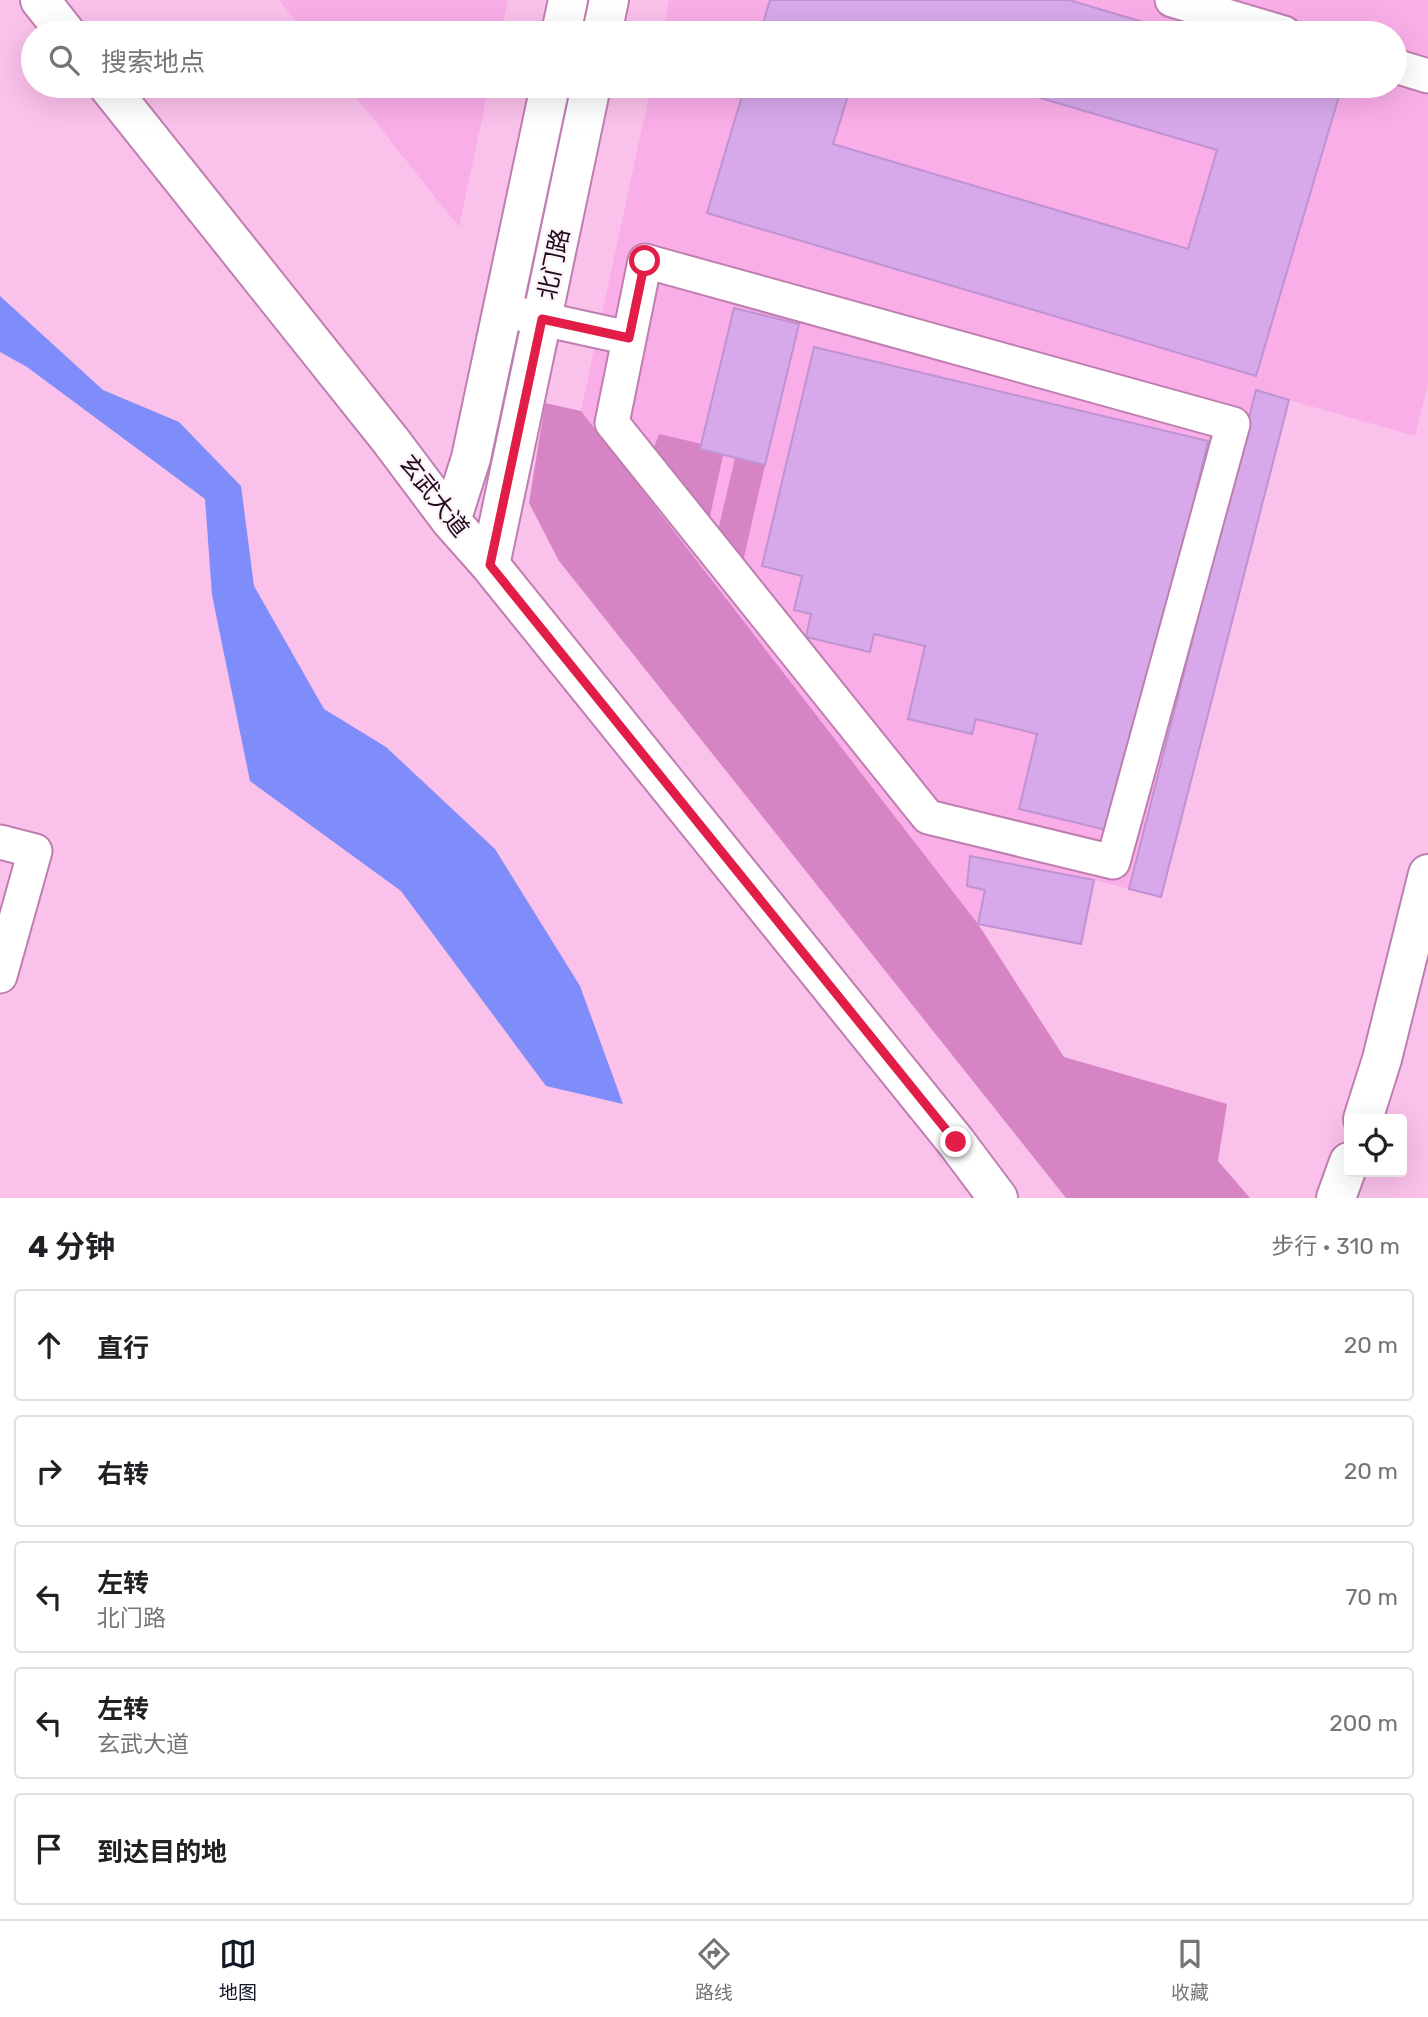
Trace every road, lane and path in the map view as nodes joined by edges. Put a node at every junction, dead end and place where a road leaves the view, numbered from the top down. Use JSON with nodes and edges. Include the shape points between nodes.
{"nodes":[{"id":1,"x":40,"y":0,"type":"edge"},
{"id":2,"x":569,"y":0,"type":"edge"},
{"id":3,"x":609,"y":0,"type":"edge"},
{"id":4,"x":1172,"y":0,"type":"edge"},
{"id":5,"x":57,"y":21,"type":"edge"},
{"id":6,"x":564,"y":21,"type":"edge"},
{"id":7,"x":605,"y":21,"type":"edge"},
{"id":8,"x":1243,"y":21,"type":"edge"},
{"id":9,"x":1407,"y":70,"type":"edge"},
{"id":10,"x":1428,"y":76,"type":"edge"},
{"id":11,"x":118,"y":98,"type":"edge"},
{"id":12,"x":547,"y":98,"type":"edge"},
{"id":13,"x":588,"y":98,"type":"edge"},
{"id":14,"x":503,"y":310,"type":"junction"},
{"id":15,"x":542,"y":319,"type":"junction"},
{"id":16,"x":629,"y":338,"type":"junction"},
{"id":17,"x":451,"y":521,"type":"junction"},
{"id":18,"x":490,"y":565,"type":"junction"},
{"id":19,"x":0,"y":842,"type":"edge"},
{"id":20,"x":1428,"y":874,"type":"edge"},
{"id":21,"x":1417,"y":962,"type":"edge"},
{"id":22,"x":0,"y":976,"type":"edge"},
{"id":23,"x":1382,"y":1059,"type":"junction"},
{"id":24,"x":1365,"y":1114,"type":"edge"},
{"id":25,"x":1375,"y":1114,"type":"edge"},
{"id":26,"x":1344,"y":1176,"type":"edge"},
{"id":27,"x":1365,"y":1177,"type":"edge"},
{"id":28,"x":998,"y":1198,"type":"edge"},
{"id":29,"x":1336,"y":1198,"type":"edge"},
{"id":30,"x":1362,"y":1198,"type":"edge"}],
"edges":[{"from":1,"to":5,"type":"main road"},
{"from":2,"to":6,"type":"main road"},
{"from":3,"to":7,"type":"main road"},
{"from":4,"to":8,"type":"street"},
{"from":9,"to":10,"type":"street"},
{"from":11,"to":17,"type":"main road","name":"玄武大道"},
{"from":12,"to":14,"type":"main road","name":"北门路"},
{"from":13,"to":15,"type":"main road","name":"北门路"},
{"from":14,"to":15,"type":"street"},
{"from":14,"to":17,"type":"main road","name":"北门路","via":[[471,458]]},
{"from":15,"to":16,"type":"street"},
{"from":15,"to":18,"type":"main road","name":"北门路"},
{"from":16,"to":16,"type":"street","via":[[612,423],[928,817],[1114,862],[1233,424],[645,261]]},
{"from":17,"to":18,"type":"main road","name":"玄武大道"},
{"from":18,"to":28,"type":"main road","name":"玄武大道"},
{"from":19,"to":22,"type":"street","via":[[36,851]]},
{"from":20,"to":21,"type":"main road"},
{"from":21,"to":23,"type":"main road"},
{"from":23,"to":24,"type":"main road"},
{"from":23,"to":25,"type":"main road"},
{"from":26,"to":29,"type":"main road"},
{"from":27,"to":30,"type":"main road"}]}
